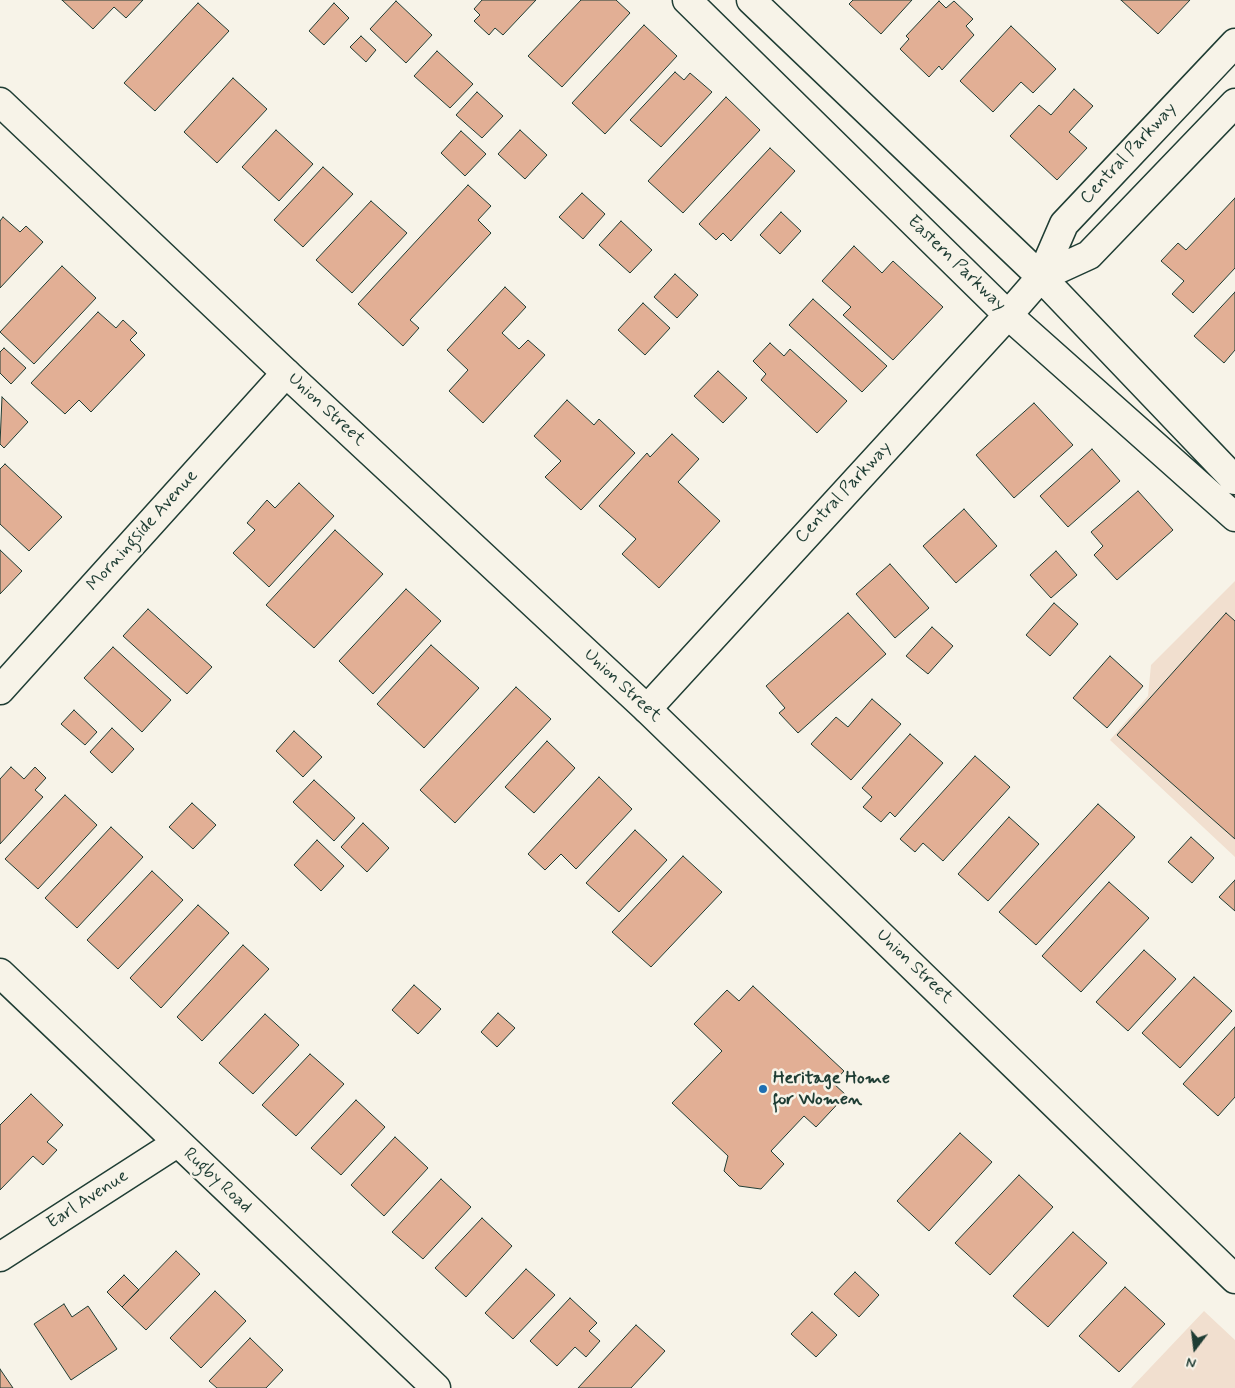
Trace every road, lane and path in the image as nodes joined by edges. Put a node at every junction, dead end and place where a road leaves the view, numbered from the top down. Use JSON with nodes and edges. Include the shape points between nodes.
{"nodes":[{"id":1,"x":687,"y":0,"type":"edge"},
{"id":2,"x":751,"y":0,"type":"edge"},
{"id":3,"x":1235,"y":43,"type":"edge"},
{"id":4,"x":0,"y":102,"type":"edge"},
{"id":5,"x":1235,"y":102,"type":"edge"},
{"id":6,"x":1041,"y":277,"type":"junction"},
{"id":7,"x":1008,"y":315,"type":"junction"},
{"id":8,"x":286,"y":373,"type":"junction"},
{"id":9,"x":1235,"y":480,"type":"edge"},
{"id":10,"x":1235,"y":516,"type":"edge"},
{"id":11,"x":0,"y":690,"type":"edge"},
{"id":12,"x":647,"y":708,"type":"junction"},
{"id":13,"x":0,"y":973,"type":"edge"},
{"id":14,"x":177,"y":1142,"type":"junction"},
{"id":15,"x":0,"y":1257,"type":"edge"},
{"id":16,"x":1235,"y":1279,"type":"edge"},
{"id":17,"x":436,"y":1388,"type":"edge"}],
"edges":[{"from":1,"to":7,"type":"street","name":"Eastern Parkway"},
{"from":2,"to":6,"type":"street"},
{"from":3,"to":6,"type":"street","name":"Central Parkway","via":[[1064,224]]},
{"from":4,"to":8,"type":"street","name":"Union Street"},
{"from":5,"to":6,"type":"street","name":"Central Parkway","via":[[1089,255]]},
{"from":6,"to":7,"type":"street","name":"Central Parkway"},
{"from":6,"to":9,"type":"street"},
{"from":7,"to":10,"type":"street","name":"Eastern Parkway"},
{"from":7,"to":12,"type":"street","name":"Central Parkway"},
{"from":8,"to":11,"type":"street","name":"Morningside Avenue"},
{"from":8,"to":12,"type":"street","name":"Union Street"},
{"from":12,"to":16,"type":"street","name":"Union Street"},
{"from":13,"to":14,"type":"street","name":"Rugby Road"},
{"from":14,"to":15,"type":"street","name":"Earl Avenue"},
{"from":14,"to":17,"type":"street","name":"Rugby Road"}]}
